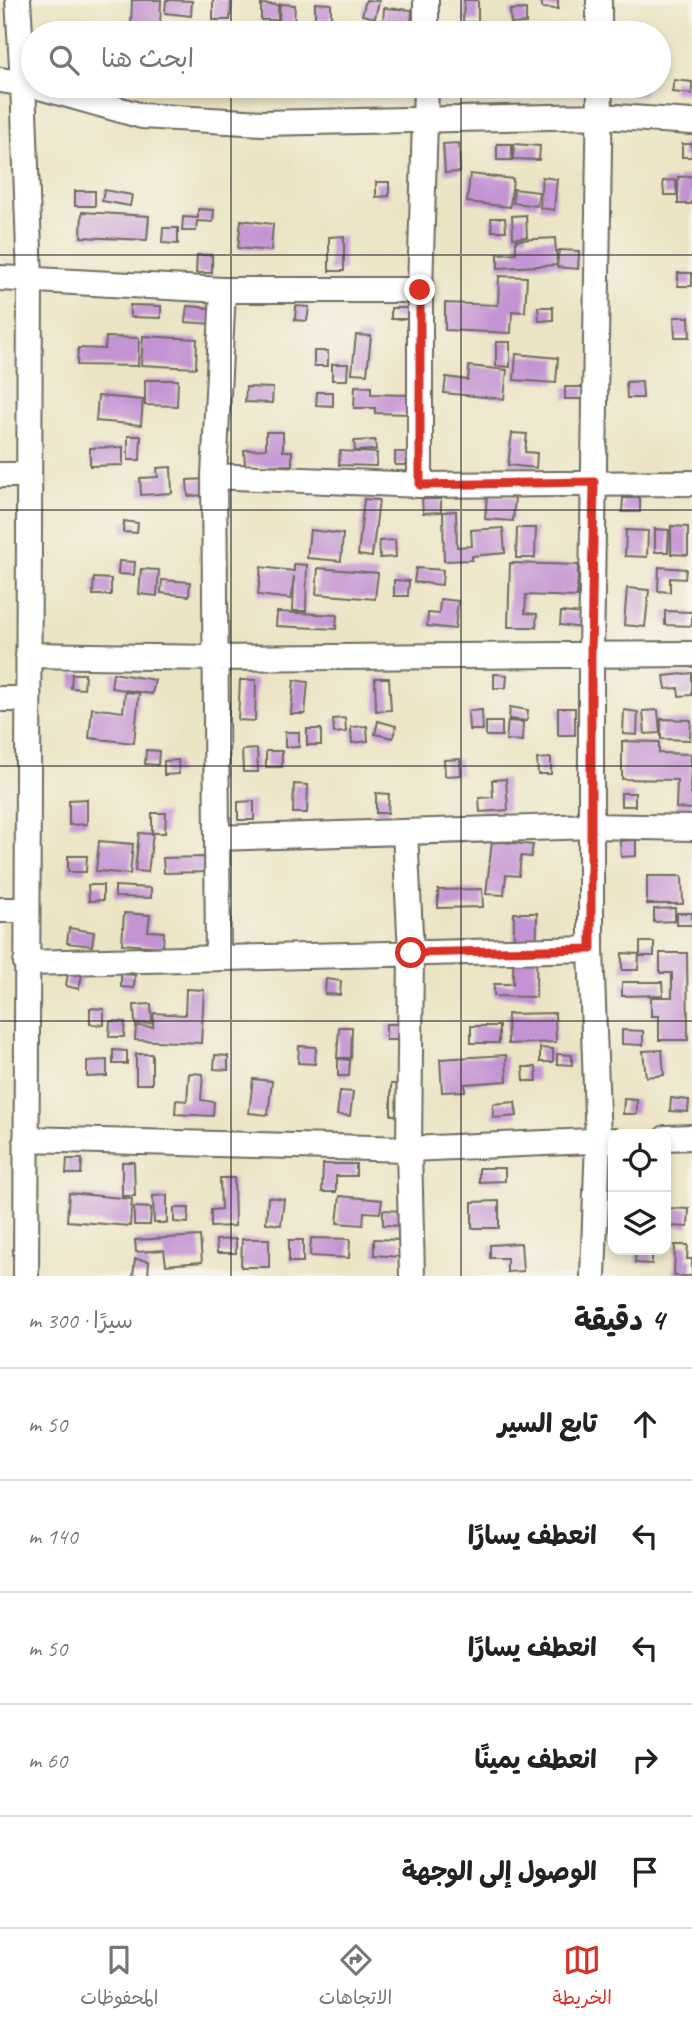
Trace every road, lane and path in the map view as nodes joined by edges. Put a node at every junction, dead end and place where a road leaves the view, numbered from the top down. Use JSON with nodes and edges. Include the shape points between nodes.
{"nodes":[{"id":1,"x":18,"y":0,"type":"edge"},
{"id":2,"x":426,"y":0,"type":"edge"},
{"id":3,"x":603,"y":2,"type":"edge"},
{"id":4,"x":426,"y":21,"type":"edge"},
{"id":5,"x":601,"y":21,"type":"edge"},
{"id":6,"x":21,"y":50,"type":"edge"},
{"id":7,"x":24,"y":98,"type":"edge"},
{"id":8,"x":77,"y":98,"type":"edge"},
{"id":9,"x":426,"y":98,"type":"edge"},
{"id":10,"x":600,"y":98,"type":"edge"},
{"id":11,"x":601,"y":116,"type":"junction"},
{"id":12,"x":426,"y":121,"type":"junction"},
{"id":13,"x":692,"y":122,"type":"edge"},
{"id":14,"x":0,"y":278,"type":"edge"},
{"id":15,"x":30,"y":279,"type":"junction"},
{"id":16,"x":223,"y":290,"type":"junction"},
{"id":17,"x":420,"y":290,"type":"junction"},
{"id":18,"x":0,"y":475,"type":"edge"},
{"id":19,"x":28,"y":475,"type":"junction"},
{"id":20,"x":214,"y":476,"type":"junction"},
{"id":21,"x":594,"y":482,"type":"junction"},
{"id":22,"x":692,"y":483,"type":"edge"},
{"id":23,"x":420,"y":485,"type":"junction"},
{"id":24,"x":692,"y":654,"type":"edge"},
{"id":25,"x":28,"y":655,"type":"junction"},
{"id":26,"x":591,"y":655,"type":"junction"},
{"id":27,"x":214,"y":658,"type":"junction"},
{"id":28,"x":0,"y":699,"type":"edge"},
{"id":29,"x":28,"y":699,"type":"junction"},
{"id":30,"x":592,"y":826,"type":"junction"},
{"id":31,"x":692,"y":828,"type":"edge"},
{"id":32,"x":405,"y":832,"type":"junction"},
{"id":33,"x":217,"y":838,"type":"junction"},
{"id":34,"x":0,"y":910,"type":"edge"},
{"id":35,"x":26,"y":910,"type":"junction"},
{"id":36,"x":591,"y":949,"type":"junction"},
{"id":37,"x":411,"y":953,"type":"junction"},
{"id":38,"x":218,"y":958,"type":"junction"},
{"id":39,"x":26,"y":963,"type":"junction"},
{"id":40,"x":692,"y":1137,"type":"edge"},
{"id":41,"x":671,"y":1138,"type":"edge"},
{"id":42,"x":26,"y":1139,"type":"junction"},
{"id":43,"x":605,"y":1140,"type":"edge"},
{"id":44,"x":409,"y":1149,"type":"junction"},
{"id":45,"x":26,"y":1276,"type":"edge"},
{"id":46,"x":412,"y":1276,"type":"edge"},
{"id":47,"x":593,"y":1276,"type":"edge"}],
"edges":[{"from":1,"to":6,"type":"street"},
{"from":2,"to":4,"type":"street"},
{"from":3,"to":5,"type":"street"},
{"from":7,"to":15,"type":"street"},
{"from":8,"to":12,"type":"street","via":[[142,116],[262,123]]},
{"from":9,"to":12,"type":"street"},
{"from":10,"to":11,"type":"street"},
{"from":11,"to":12,"type":"street"},
{"from":11,"to":13,"type":"street"},
{"from":11,"to":21,"type":"street"},
{"from":12,"to":17,"type":"street"},
{"from":14,"to":15,"type":"street"},
{"from":15,"to":16,"type":"street"},
{"from":15,"to":19,"type":"street"},
{"from":16,"to":17,"type":"street"},
{"from":16,"to":20,"type":"street"},
{"from":17,"to":23,"type":"street"},
{"from":18,"to":19,"type":"street"},
{"from":19,"to":25,"type":"street"},
{"from":20,"to":23,"type":"street"},
{"from":20,"to":27,"type":"street"},
{"from":21,"to":22,"type":"street"},
{"from":21,"to":23,"type":"street"},
{"from":21,"to":26,"type":"street"},
{"from":24,"to":26,"type":"street"},
{"from":25,"to":27,"type":"street"},
{"from":25,"to":29,"type":"street"},
{"from":26,"to":27,"type":"street"},
{"from":26,"to":30,"type":"street"},
{"from":27,"to":33,"type":"street"},
{"from":28,"to":29,"type":"street"},
{"from":29,"to":35,"type":"street"},
{"from":30,"to":31,"type":"street"},
{"from":30,"to":32,"type":"street"},
{"from":30,"to":36,"type":"street"},
{"from":32,"to":33,"type":"street"},
{"from":32,"to":37,"type":"street"},
{"from":33,"to":38,"type":"street"},
{"from":34,"to":35,"type":"street"},
{"from":35,"to":39,"type":"street"},
{"from":36,"to":37,"type":"street"},
{"from":36,"to":43,"type":"street"},
{"from":37,"to":38,"type":"street"},
{"from":37,"to":44,"type":"street"},
{"from":38,"to":39,"type":"street"},
{"from":39,"to":42,"type":"street"},
{"from":40,"to":41,"type":"street"},
{"from":42,"to":44,"type":"street"},
{"from":42,"to":45,"type":"street"},
{"from":43,"to":44,"type":"street"},
{"from":43,"to":47,"type":"street"},
{"from":44,"to":46,"type":"street"}]}
